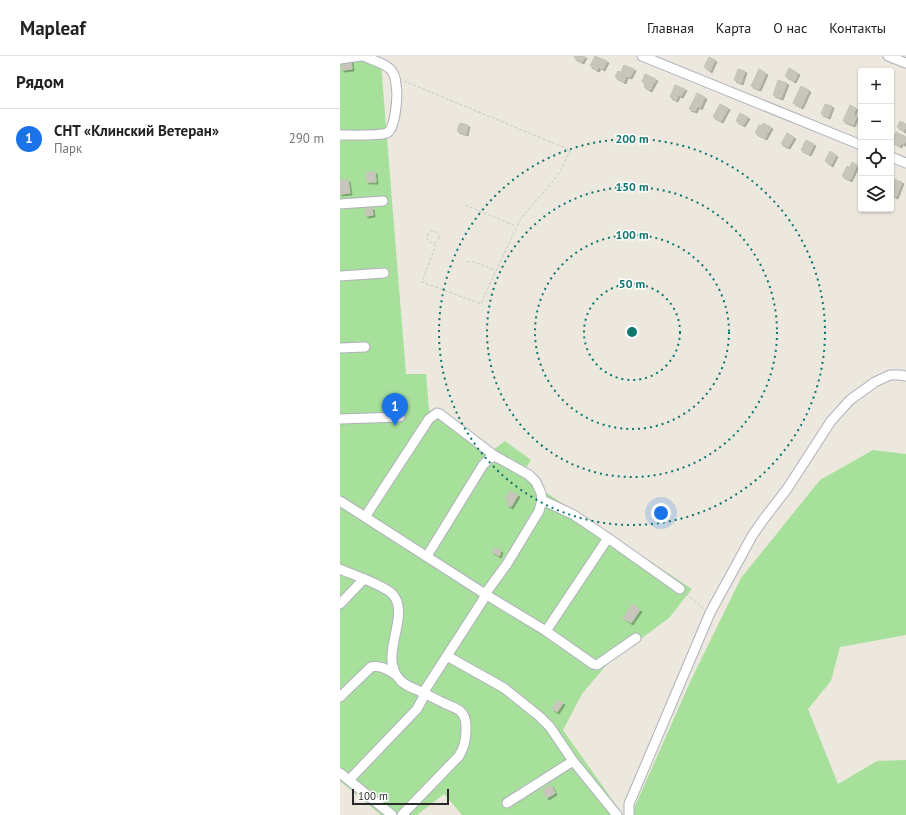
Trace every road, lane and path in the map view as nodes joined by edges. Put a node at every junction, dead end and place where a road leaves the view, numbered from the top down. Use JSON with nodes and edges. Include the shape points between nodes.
{"nodes":[{"id":1,"x":362,"y":56,"type":"edge"},
{"id":2,"x":642,"y":56,"type":"edge"},
{"id":3,"x":888,"y":56,"type":"edge"},
{"id":4,"x":340,"y":59,"type":"edge"},
{"id":5,"x":906,"y":63,"type":"edge"},
{"id":6,"x":394,"y":76,"type":"junction"},
{"id":7,"x":340,"y":135,"type":"edge"},
{"id":8,"x":858,"y":144,"type":"edge"},
{"id":9,"x":894,"y":158,"type":"edge"},
{"id":10,"x":906,"y":163,"type":"edge"},
{"id":11,"x":382,"y":201,"type":"dead end"},
{"id":12,"x":340,"y":204,"type":"edge"},
{"id":13,"x":464,"y":205,"type":"dead end"},
{"id":14,"x":517,"y":227,"type":"junction"},
{"id":15,"x":434,"y":243,"type":"junction"},
{"id":16,"x":467,"y":262,"type":"dead end"},
{"id":17,"x":496,"y":271,"type":"junction"},
{"id":18,"x":384,"y":273,"type":"dead end"},
{"id":19,"x":340,"y":276,"type":"edge"},
{"id":20,"x":365,"y":347,"type":"dead end"},
{"id":21,"x":340,"y":348,"type":"edge"},
{"id":22,"x":906,"y":376,"type":"edge"},
{"id":23,"x":400,"y":417,"type":"dead end"},
{"id":24,"x":340,"y":419,"type":"edge"},
{"id":25,"x":495,"y":456,"type":"junction"},
{"id":26,"x":542,"y":500,"type":"junction"},
{"id":27,"x":340,"y":501,"type":"edge"},
{"id":28,"x":365,"y":517,"type":"junction"},
{"id":29,"x":608,"y":538,"type":"junction"},
{"id":30,"x":427,"y":556,"type":"junction"},
{"id":31,"x":340,"y":569,"type":"edge"},
{"id":32,"x":364,"y":579,"type":"junction"},
{"id":33,"x":680,"y":589,"type":"joint"},
{"id":34,"x":485,"y":594,"type":"junction"},
{"id":35,"x":340,"y":604,"type":"edge"},
{"id":36,"x":710,"y":614,"type":"junction"},
{"id":37,"x":546,"y":631,"type":"junction"},
{"id":38,"x":636,"y":638,"type":"dead end"},
{"id":39,"x":447,"y":656,"type":"junction"},
{"id":40,"x":396,"y":675,"type":"junction"},
{"id":41,"x":423,"y":693,"type":"junction"},
{"id":42,"x":340,"y":697,"type":"edge"},
{"id":43,"x":574,"y":761,"type":"junction"},
{"id":44,"x":340,"y":773,"type":"edge"},
{"id":45,"x":349,"y":780,"type":"junction"},
{"id":46,"x":507,"y":803,"type":"dead end"},
{"id":47,"x":392,"y":815,"type":"edge"},
{"id":48,"x":402,"y":815,"type":"edge"},
{"id":49,"x":616,"y":815,"type":"edge"},
{"id":50,"x":629,"y":815,"type":"edge"}],
"edges":[{"from":1,"to":4,"type":"street"},
{"from":1,"to":6,"type":"street","via":[[381,64]]},
{"from":2,"to":8,"type":"street"},
{"from":3,"to":5,"type":"street"},
{"from":6,"to":7,"type":"street","via":[[396,100],[391,129],[375,134]]},
{"from":6,"to":14,"type":"path","via":[[570,150],[561,170],[521,218]]},
{"from":9,"to":10,"type":"street"},
{"from":11,"to":12,"type":"street"},
{"from":13,"to":14,"type":"path"},
{"from":14,"to":17,"type":"path"},
{"from":15,"to":15,"type":"path","via":[[439,236],[434,231],[428,234],[429,241]]},
{"from":15,"to":17,"type":"path","via":[[435,247],[422,282],[481,304]]},
{"from":16,"to":17,"type":"path","via":[[472,261]]},
{"from":18,"to":19,"type":"street"},
{"from":20,"to":21,"type":"street"},
{"from":22,"to":36,"type":"street","via":[[890,375],[875,382],[850,400],[830,421],[787,489],[752,536]]},
{"from":23,"to":24,"type":"street"},
{"from":25,"to":26,"type":"street","via":[[536,482]]},
{"from":25,"to":28,"type":"street","via":[[436,413]]},
{"from":25,"to":30,"type":"street","via":[[483,465]]},
{"from":26,"to":29,"type":"street","via":[[574,515]]},
{"from":26,"to":34,"type":"street","via":[[539,511],[507,564]]},
{"from":27,"to":28,"type":"street"},
{"from":28,"to":30,"type":"street"},
{"from":29,"to":33,"type":"street"},
{"from":29,"to":37,"type":"street"},
{"from":30,"to":34,"type":"street"},
{"from":31,"to":32,"type":"street"},
{"from":32,"to":35,"type":"street"},
{"from":32,"to":40,"type":"street","via":[[394,595],[398,604],[398,625],[392,659]]},
{"from":33,"to":36,"type":"path"},
{"from":34,"to":37,"type":"street"},
{"from":34,"to":39,"type":"street"},
{"from":36,"to":50,"type":"street","via":[[629,804]]},
{"from":37,"to":38,"type":"street","via":[[597,665]]},
{"from":39,"to":41,"type":"street"},
{"from":39,"to":43,"type":"street","via":[[504,688],[539,716]]},
{"from":40,"to":41,"type":"street","via":[[402,683]]},
{"from":40,"to":42,"type":"street","via":[[377,666],[371,668]]},
{"from":41,"to":45,"type":"street","via":[[417,709]]},
{"from":41,"to":48,"type":"street","via":[[460,711],[466,720],[464,748]]},
{"from":43,"to":46,"type":"street"},
{"from":43,"to":49,"type":"street"},
{"from":44,"to":45,"type":"street"},
{"from":45,"to":47,"type":"street"}]}
